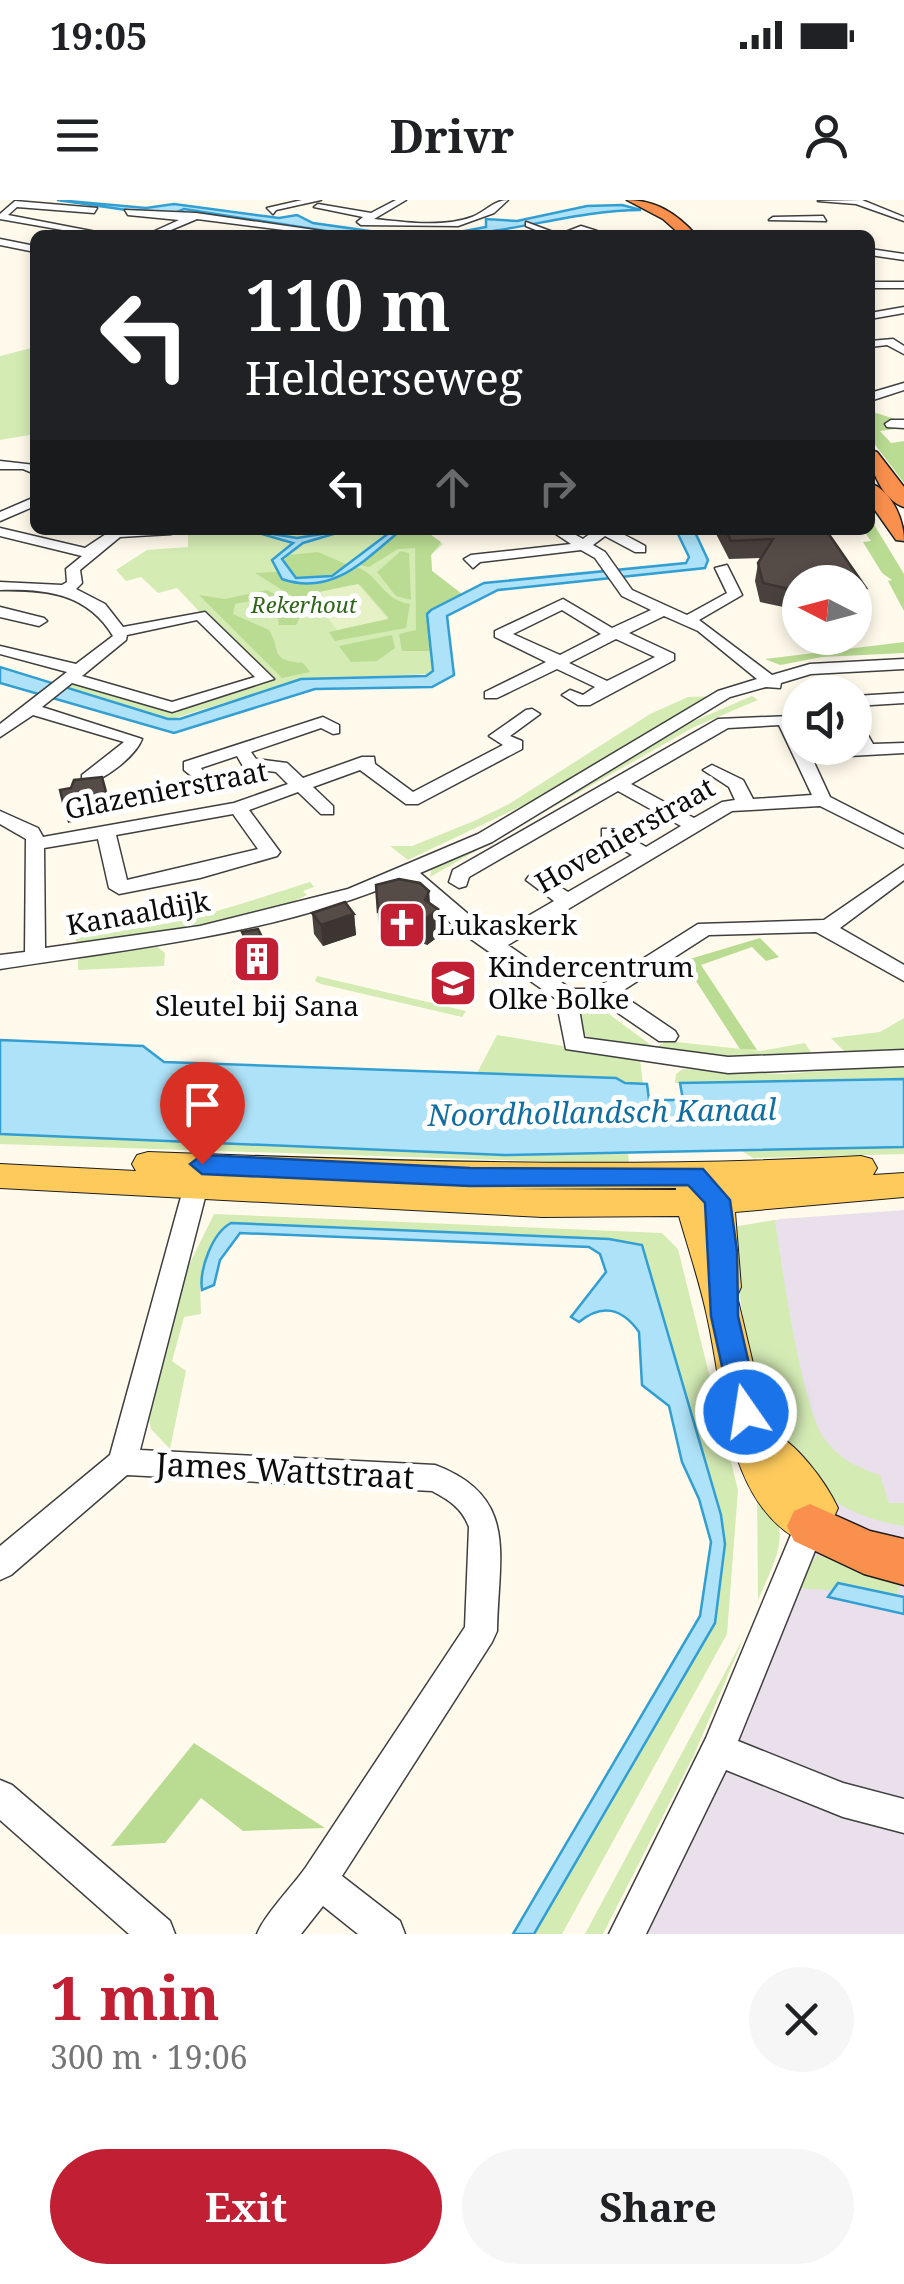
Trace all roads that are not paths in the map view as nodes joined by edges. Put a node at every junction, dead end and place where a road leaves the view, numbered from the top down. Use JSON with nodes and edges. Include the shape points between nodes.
{"nodes":[{"id":1,"x":504,"y":200,"type":"edge"},
{"id":2,"x":540,"y":200,"type":"edge"},
{"id":3,"x":634,"y":200,"type":"edge"},
{"id":4,"x":654,"y":200,"type":"edge"},
{"id":5,"x":16,"y":202,"type":"edge"},
{"id":6,"x":281,"y":202,"type":"edge"},
{"id":7,"x":402,"y":202,"type":"edge"},
{"id":8,"x":564,"y":203,"type":"dead end"},
{"id":9,"x":323,"y":205,"type":"edge"},
{"id":10,"x":825,"y":208,"type":"edge"},
{"id":11,"x":852,"y":209,"type":"dead end"},
{"id":12,"x":94,"y":210,"type":"dead end"},
{"id":13,"x":273,"y":211,"type":"dead end"},
{"id":14,"x":128,"y":212,"type":"dead end"},
{"id":15,"x":156,"y":216,"type":"junction"},
{"id":16,"x":1,"y":217,"type":"edge"},
{"id":17,"x":194,"y":217,"type":"junction"},
{"id":18,"x":368,"y":218,"type":"junction"},
{"id":19,"x":772,"y":218,"type":"dead end"},
{"id":20,"x":788,"y":220,"type":"junction"},
{"id":21,"x":902,"y":220,"type":"dead end"},
{"id":22,"x":529,"y":224,"type":"dead end"},
{"id":23,"x":833,"y":229,"type":"dead end"},
{"id":24,"x":89,"y":230,"type":"edge"},
{"id":25,"x":121,"y":230,"type":"edge"},
{"id":26,"x":163,"y":230,"type":"edge"},
{"id":27,"x":321,"y":230,"type":"edge"},
{"id":28,"x":345,"y":230,"type":"edge"},
{"id":29,"x":544,"y":230,"type":"edge"},
{"id":30,"x":683,"y":230,"type":"edge"},
{"id":31,"x":699,"y":230,"type":"edge"},
{"id":32,"x":781,"y":230,"type":"edge"},
{"id":33,"x":0,"y":242,"type":"edge"},
{"id":34,"x":30,"y":248,"type":"edge"},
{"id":35,"x":875,"y":254,"type":"edge"},
{"id":36,"x":883,"y":256,"type":"junction"},
{"id":37,"x":902,"y":259,"type":"edge"},
{"id":38,"x":875,"y":260,"type":"edge"},
{"id":39,"x":904,"y":284,"type":"edge"},
{"id":40,"x":875,"y":285,"type":"edge"},
{"id":41,"x":900,"y":315,"type":"edge"},
{"id":42,"x":875,"y":318,"type":"edge"},
{"id":43,"x":875,"y":343,"type":"edge"},
{"id":44,"x":904,"y":352,"type":"edge"},
{"id":45,"x":904,"y":386,"type":"edge"},
{"id":46,"x":875,"y":395,"type":"edge"},
{"id":47,"x":875,"y":463,"type":"edge"},
{"id":48,"x":0,"y":465,"type":"edge"},
{"id":49,"x":30,"y":467,"type":"edge"},
{"id":50,"x":875,"y":496,"type":"edge"},
{"id":51,"x":904,"y":502,"type":"edge"},
{"id":52,"x":30,"y":503,"type":"edge"},
{"id":53,"x":0,"y":517,"type":"edge"},
{"id":54,"x":0,"y":529,"type":"edge"},
{"id":55,"x":114,"y":535,"type":"edge"},
{"id":56,"x":566,"y":535,"type":"edge"},
{"id":57,"x":598,"y":535,"type":"edge"},
{"id":58,"x":613,"y":535,"type":"edge"},
{"id":59,"x":904,"y":535,"type":"edge"},
{"id":60,"x":585,"y":545,"type":"junction"},
{"id":61,"x":640,"y":549,"type":"dead end"},
{"id":62,"x":87,"y":553,"type":"junction"},
{"id":63,"x":472,"y":564,"type":"dead end"},
{"id":64,"x":722,"y":568,"type":"dead end"},
{"id":65,"x":19,"y":584,"type":"junction"},
{"id":66,"x":0,"y":586,"type":"edge"},
{"id":67,"x":65,"y":590,"type":"junction"},
{"id":68,"x":0,"y":597,"type":"edge"},
{"id":69,"x":663,"y":610,"type":"junction"},
{"id":70,"x":0,"y":612,"type":"edge"},
{"id":71,"x":688,"y":620,"type":"junction"},
{"id":72,"x":38,"y":621,"type":"dead end"},
{"id":73,"x":119,"y":632,"type":"junction"},
{"id":74,"x":612,"y":632,"type":"junction"},
{"id":75,"x":4,"y":650,"type":"dead end"},
{"id":76,"x":555,"y":660,"type":"junction"},
{"id":77,"x":904,"y":664,"type":"edge"},
{"id":78,"x":904,"y":674,"type":"edge"},
{"id":79,"x":72,"y":678,"type":"junction"},
{"id":80,"x":771,"y":683,"type":"junction"},
{"id":81,"x":607,"y":688,"type":"junction"},
{"id":82,"x":570,"y":695,"type":"dead end"},
{"id":83,"x":904,"y":698,"type":"edge"},
{"id":84,"x":872,"y":699,"type":"edge"},
{"id":85,"x":37,"y":705,"type":"junction"},
{"id":86,"x":782,"y":720,"type":"edge"},
{"id":87,"x":332,"y":729,"type":"dead end"},
{"id":88,"x":0,"y":732,"type":"edge"},
{"id":89,"x":283,"y":738,"type":"junction"},
{"id":90,"x":904,"y":748,"type":"edge"},
{"id":91,"x":872,"y":750,"type":"edge"},
{"id":92,"x":242,"y":751,"type":"junction"},
{"id":93,"x":807,"y":765,"type":"edge"},
{"id":94,"x":281,"y":767,"type":"junction"},
{"id":95,"x":712,"y":770,"type":"dead end"},
{"id":96,"x":199,"y":777,"type":"dead end"},
{"id":97,"x":88,"y":778,"type":"edge"},
{"id":98,"x":616,"y":783,"type":"junction"},
{"id":99,"x":302,"y":788,"type":"junction"},
{"id":100,"x":824,"y":800,"type":"junction"},
{"id":101,"x":746,"y":804,"type":"junction"},
{"id":102,"x":238,"y":808,"type":"junction"},
{"id":103,"x":327,"y":810,"type":"dead end"},
{"id":104,"x":0,"y":817,"type":"edge"},
{"id":105,"x":694,"y":826,"type":"junction"},
{"id":106,"x":106,"y":831,"type":"junction"},
{"id":107,"x":610,"y":833,"type":"dead end"},
{"id":108,"x":904,"y":842,"type":"edge"},
{"id":109,"x":36,"y":844,"type":"junction"},
{"id":110,"x":646,"y":855,"type":"junction"},
{"id":111,"x":407,"y":870,"type":"junction"},
{"id":112,"x":904,"y":871,"type":"edge"},
{"id":113,"x":536,"y":880,"type":"dead end"},
{"id":114,"x":460,"y":882,"type":"dead end"},
{"id":115,"x":568,"y":901,"type":"junction"},
{"id":116,"x":826,"y":928,"type":"junction"},
{"id":117,"x":493,"y":946,"type":"junction"},
{"id":118,"x":35,"y":958,"type":"junction"},
{"id":119,"x":0,"y":962,"type":"edge"},
{"id":120,"x":904,"y":974,"type":"edge"},
{"id":121,"x":604,"y":993,"type":"junction"},
{"id":122,"x":566,"y":996,"type":"junction"},
{"id":123,"x":667,"y":1036,"type":"dead end"},
{"id":124,"x":904,"y":1058,"type":"edge"},
{"id":125,"x":0,"y":1159,"type":"edge"},
{"id":126,"x":904,"y":1165,"type":"edge"},
{"id":127,"x":199,"y":1175,"type":"junction"},
{"id":128,"x":0,"y":1176,"type":"edge"},
{"id":129,"x":904,"y":1186,"type":"edge"},
{"id":130,"x":701,"y":1193,"type":"junction"},
{"id":131,"x":122,"y":1462,"type":"junction"},
{"id":132,"x":814,"y":1517,"type":"junction"},
{"id":133,"x":904,"y":1539,"type":"edge"},
{"id":134,"x":904,"y":1562,"type":"edge"},
{"id":135,"x":0,"y":1565,"type":"edge"},
{"id":136,"x":718,"y":1750,"type":"junction"},
{"id":137,"x":0,"y":1797,"type":"edge"},
{"id":138,"x":904,"y":1816,"type":"edge"},
{"id":139,"x":319,"y":1880,"type":"junction"},
{"id":140,"x":157,"y":1934,"type":"edge"},
{"id":141,"x":275,"y":1934,"type":"edge"},
{"id":142,"x":386,"y":1934,"type":"edge"},
{"id":143,"x":627,"y":1934,"type":"edge"}],
"edges":[{"from":1,"to":18,"type":"street","via":[[476,218],[424,228]]},
{"from":2,"to":8,"type":"street"},
{"from":3,"to":30,"type":"highway"},
{"from":4,"to":31,"type":"highway"},
{"from":5,"to":12,"type":"street"},
{"from":5,"to":16,"type":"street"},
{"from":6,"to":9,"type":"street"},
{"from":6,"to":13,"type":"street"},
{"from":7,"to":18,"type":"street"},
{"from":9,"to":18,"type":"street"},
{"from":10,"to":11,"type":"street"},
{"from":10,"to":20,"type":"street"},
{"from":10,"to":21,"type":"street","via":[[857,201]]},
{"from":10,"to":23,"type":"street"},
{"from":14,"to":15,"type":"street"},
{"from":15,"to":17,"type":"street"},
{"from":15,"to":25,"type":"street"},
{"from":16,"to":24,"type":"street"},
{"from":17,"to":26,"type":"street"},
{"from":17,"to":27,"type":"street"},
{"from":18,"to":28,"type":"street"},
{"from":19,"to":20,"type":"street"},
{"from":20,"to":32,"type":"street","via":[[794,227]]},
{"from":22,"to":29,"type":"street"},
{"from":33,"to":34,"type":"street"},
{"from":35,"to":36,"type":"street"},
{"from":36,"to":37,"type":"street"},
{"from":36,"to":38,"type":"street"},
{"from":39,"to":40,"type":"street"},
{"from":41,"to":42,"type":"street"},
{"from":43,"to":44,"type":"street","via":[[888,342]]},
{"from":45,"to":46,"type":"street"},
{"from":47,"to":51,"type":"highway"},
{"from":48,"to":49,"type":"street"},
{"from":50,"to":59,"type":"highway"},
{"from":52,"to":53,"type":"street"},
{"from":54,"to":62,"type":"street"},
{"from":55,"to":62,"type":"street"},
{"from":56,"to":60,"type":"street"},
{"from":57,"to":60,"type":"street"},
{"from":58,"to":61,"type":"street"},
{"from":60,"to":63,"type":"street","via":[[471,559]]},
{"from":60,"to":69,"type":"street","via":[[632,596]]},
{"from":62,"to":67,"type":"street","via":[[94,554],[73,569],[75,583]]},
{"from":64,"to":71,"type":"street","via":[[735,595]]},
{"from":65,"to":66,"type":"street"},
{"from":65,"to":67,"type":"street"},
{"from":65,"to":68,"type":"street"},
{"from":67,"to":73,"type":"street","via":[[88,596]]},
{"from":69,"to":71,"type":"street"},
{"from":69,"to":74,"type":"street"},
{"from":70,"to":72,"type":"street"},
{"from":71,"to":80,"type":"street"},
{"from":73,"to":79,"type":"street","via":[[119,642]]},
{"from":73,"to":79,"type":"street","via":[[200,615],[266,679],[172,706]]},
{"from":74,"to":76,"type":"street"},
{"from":74,"to":76,"type":"street","via":[[563,604],[500,634]]},
{"from":74,"to":81,"type":"street","via":[[668,657]]},
{"from":75,"to":79,"type":"street"},
{"from":76,"to":81,"type":"street"},
{"from":76,"to":99,"type":"street","name":"Glazenierstraat","via":[[491,696],[532,714],[498,736],[516,744],[468,774],[412,800],[365,762]]},
{"from":77,"to":80,"type":"street","name":"Kanaaldijk","via":[[810,669]]},
{"from":78,"to":80,"type":"street","name":"Kanaaldijk"},
{"from":79,"to":85,"type":"street"},
{"from":80,"to":111,"type":"street","name":"Kanaaldijk","via":[[636,746],[485,838]]},
{"from":81,"to":82,"type":"street","via":[[584,702]]},
{"from":83,"to":84,"type":"street"},
{"from":85,"to":88,"type":"street"},
{"from":85,"to":97,"type":"street","via":[[132,739]]},
{"from":86,"to":98,"type":"street","via":[[724,723]]},
{"from":87,"to":89,"type":"street","via":[[323,722]]},
{"from":89,"to":92,"type":"street"},
{"from":89,"to":94,"type":"street","via":[[289,743]]},
{"from":90,"to":91,"type":"street"},
{"from":92,"to":94,"type":"street","via":[[250,764]]},
{"from":92,"to":96,"type":"street","via":[[190,766]]},
{"from":93,"to":100,"type":"street"},
{"from":94,"to":99,"type":"street"},
{"from":95,"to":101,"type":"street","via":[[737,784]]},
{"from":98,"to":105,"type":"street"},
{"from":98,"to":114,"type":"street","via":[[460,874]]},
{"from":99,"to":102,"type":"street","name":"Glazenierstraat"},
{"from":99,"to":103,"type":"street"},
{"from":100,"to":101,"type":"street","name":"Hovenierstraat"},
{"from":100,"to":108,"type":"street"},
{"from":101,"to":105,"type":"street","name":"Hovenierstraat","via":[[728,806]]},
{"from":102,"to":106,"type":"street","name":"Glazenierstraat"},
{"from":102,"to":106,"type":"street","via":[[270,852],[119,888]]},
{"from":104,"to":109,"type":"street","via":[[31,832]]},
{"from":105,"to":110,"type":"street","name":"Hovenierstraat"},
{"from":106,"to":109,"type":"street","name":"Glazenierstraat"},
{"from":107,"to":110,"type":"street"},
{"from":109,"to":118,"type":"street"},
{"from":110,"to":115,"type":"street","name":"Hovenierstraat"},
{"from":111,"to":117,"type":"street"},
{"from":111,"to":118,"type":"street","name":"Kanaaldijk","via":[[200,932]]},
{"from":112,"to":116,"type":"street"},
{"from":113,"to":115,"type":"street"},
{"from":115,"to":117,"type":"street","name":"Hovenierstraat"},
{"from":116,"to":120,"type":"street"},
{"from":116,"to":121,"type":"street","via":[[704,929]]},
{"from":117,"to":122,"type":"street"},
{"from":118,"to":119,"type":"street","name":"Kanaaldijk"},
{"from":121,"to":122,"type":"street"},
{"from":121,"to":123,"type":"street"},
{"from":122,"to":124,"type":"street","via":[[574,1044],[728,1065]]},
{"from":125,"to":127,"type":"main road"},
{"from":126,"to":130,"type":"main road"},
{"from":127,"to":128,"type":"main road"},
{"from":127,"to":130,"type":"main road","via":[[446,1201]]},
{"from":127,"to":131,"type":"street"},
{"from":129,"to":130,"type":"main road"},
{"from":130,"to":132,"type":"main road","via":[[756,1461],[780,1498]]},
{"from":131,"to":135,"type":"street","name":"James Wattstraat"},
{"from":131,"to":139,"type":"street","name":"James Wattstraat","via":[[435,1478],[452,1484],[476,1508],[485,1539],[481,1631]]},
{"from":132,"to":133,"type":"highway"},
{"from":132,"to":134,"type":"highway","via":[[864,1552]]},
{"from":132,"to":136,"type":"street"},
{"from":136,"to":138,"type":"street","via":[[843,1800]]},
{"from":136,"to":143,"type":"street"},
{"from":137,"to":140,"type":"street"},
{"from":139,"to":141,"type":"street","name":"James Wattstraat"},
{"from":139,"to":142,"type":"street"}]}
